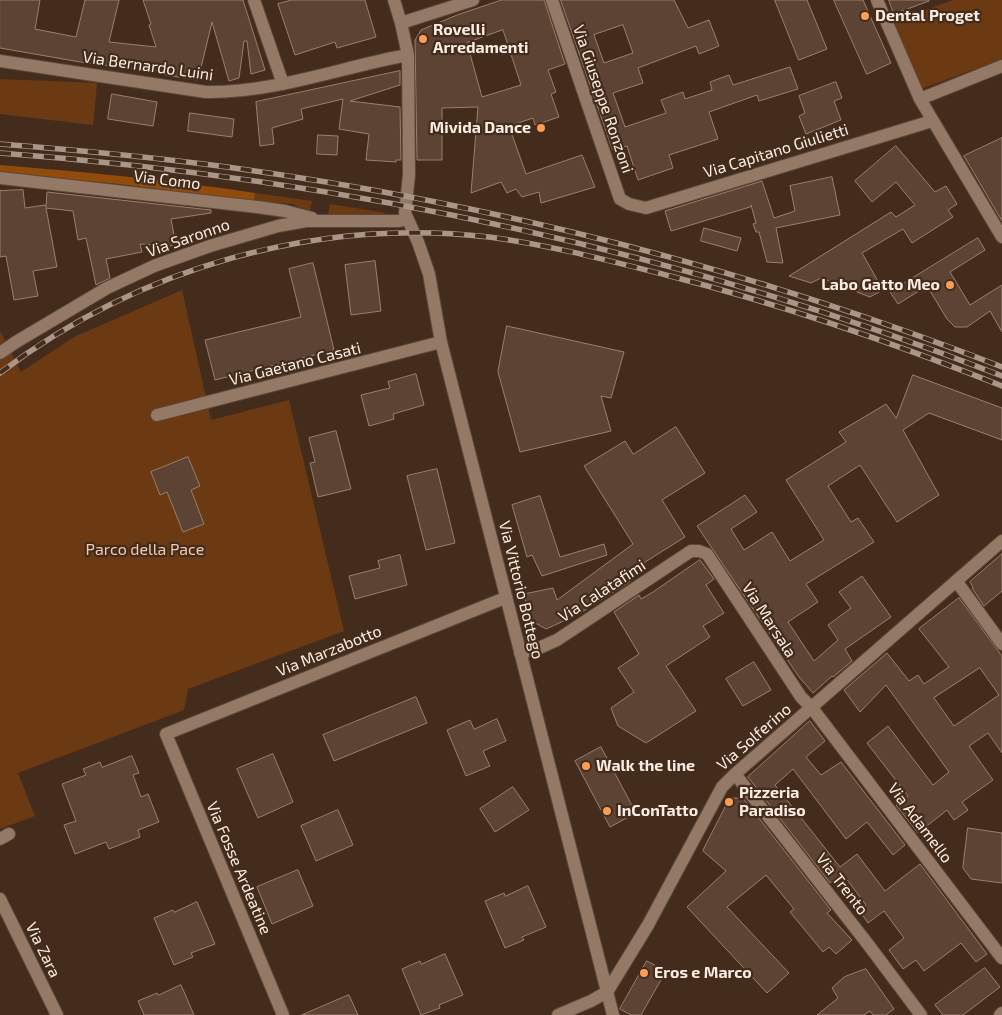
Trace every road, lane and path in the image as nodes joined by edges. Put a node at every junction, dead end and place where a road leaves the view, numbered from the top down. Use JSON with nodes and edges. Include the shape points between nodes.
{"nodes":[{"id":1,"x":254,"y":0,"type":"edge"},
{"id":2,"x":394,"y":0,"type":"edge"},
{"id":3,"x":473,"y":0,"type":"edge"},
{"id":4,"x":552,"y":0,"type":"edge"},
{"id":5,"x":877,"y":0,"type":"edge"},
{"id":6,"x":401,"y":23,"type":"junction"},
{"id":7,"x":408,"y":55,"type":"junction"},
{"id":8,"x":0,"y":61,"type":"edge"},
{"id":9,"x":1002,"y":66,"type":"edge"},
{"id":10,"x":283,"y":84,"type":"junction"},
{"id":11,"x":920,"y":99,"type":"junction"},
{"id":12,"x":932,"y":121,"type":"junction"},
{"id":13,"x":0,"y":178,"type":"edge"},
{"id":14,"x":629,"y":204,"type":"joint"},
{"id":15,"x":407,"y":219,"type":"junction"},
{"id":16,"x":329,"y":220,"type":"junction"},
{"id":17,"x":1002,"y":237,"type":"edge"},
{"id":18,"x":441,"y":342,"type":"junction"},
{"id":19,"x":0,"y":353,"type":"edge"},
{"id":20,"x":157,"y":415,"type":"dead end"},
{"id":21,"x":1002,"y":541,"type":"edge"},
{"id":22,"x":699,"y":551,"type":"joint"},
{"id":23,"x":956,"y":582,"type":"junction"},
{"id":24,"x":506,"y":598,"type":"junction"},
{"id":25,"x":1002,"y":644,"type":"edge"},
{"id":26,"x":520,"y":653,"type":"junction"},
{"id":27,"x":812,"y":708,"type":"junction"},
{"id":28,"x":166,"y":734,"type":"joint"},
{"id":29,"x":735,"y":774,"type":"junction"},
{"id":30,"x":0,"y":899,"type":"edge"},
{"id":31,"x":1002,"y":958,"type":"edge"},
{"id":32,"x":608,"y":992,"type":"junction"},
{"id":33,"x":57,"y":1015,"type":"edge"},
{"id":34,"x":283,"y":1015,"type":"edge"},
{"id":35,"x":558,"y":1015,"type":"edge"},
{"id":36,"x":613,"y":1015,"type":"edge"},
{"id":37,"x":921,"y":1015,"type":"edge"}],
"edges":[{"from":1,"to":10,"type":"street"},
{"from":2,"to":6,"type":"street","name":"Via Vittorio Bottego"},
{"from":3,"to":6,"type":"street"},
{"from":4,"to":14,"type":"street","name":"Via Giuseppe Ronzoni","via":[[620,199]]},
{"from":5,"to":11,"type":"street"},
{"from":6,"to":7,"type":"street","name":"Via Vittorio Bottego"},
{"from":7,"to":10,"type":"street","name":"Via Bernardo Luini"},
{"from":7,"to":15,"type":"street","name":"Via Vittorio Bottego","via":[[410,175]]},
{"from":8,"to":10,"type":"street","name":"Via Bernardo Luini","via":[[206,92],[235,92]]},
{"from":9,"to":11,"type":"street"},
{"from":11,"to":12,"type":"street"},
{"from":12,"to":14,"type":"street","name":"Via Capitano Giulietti","via":[[646,208]]},
{"from":12,"to":17,"type":"street"},
{"from":13,"to":16,"type":"street","name":"Via Como","via":[[257,207]]},
{"from":15,"to":16,"type":"street","name":"Via Saronno"},
{"from":15,"to":18,"type":"street","name":"Via Vittorio Bottego","via":[[428,274]]},
{"from":16,"to":19,"type":"street","name":"Via Saronno","via":[[268,229],[154,266],[107,288]]},
{"from":18,"to":20,"type":"street","name":"Via Gaetano Casati"},
{"from":18,"to":24,"type":"street","name":"Via Vittorio Bottego"},
{"from":21,"to":23,"type":"street","name":"Via Solferino"},
{"from":22,"to":26,"type":"street","name":"Via Calatafimi","via":[[691,551],[557,640]]},
{"from":22,"to":27,"type":"street","name":"Via Marsala","via":[[707,554],[801,697]]},
{"from":23,"to":25,"type":"street"},
{"from":23,"to":27,"type":"street","name":"Via Solferino"},
{"from":24,"to":26,"type":"street","name":"Via Vittorio Bottego"},
{"from":24,"to":28,"type":"street","name":"Via Marzabotto"},
{"from":26,"to":32,"type":"street","name":"Via Vittorio Bottego"},
{"from":27,"to":29,"type":"street","name":"Via Solferino"},
{"from":27,"to":31,"type":"street","name":"Via Adamello"},
{"from":28,"to":34,"type":"street","name":"Via Fosse Ardeatine"},
{"from":29,"to":32,"type":"street","name":"Via Solferino","via":[[722,787]]},
{"from":29,"to":37,"type":"street","name":"Via Trento"},
{"from":30,"to":33,"type":"street","name":"Via Zara"},
{"from":32,"to":35,"type":"street"},
{"from":32,"to":36,"type":"street","name":"Via Vittorio Bottego"}]}
